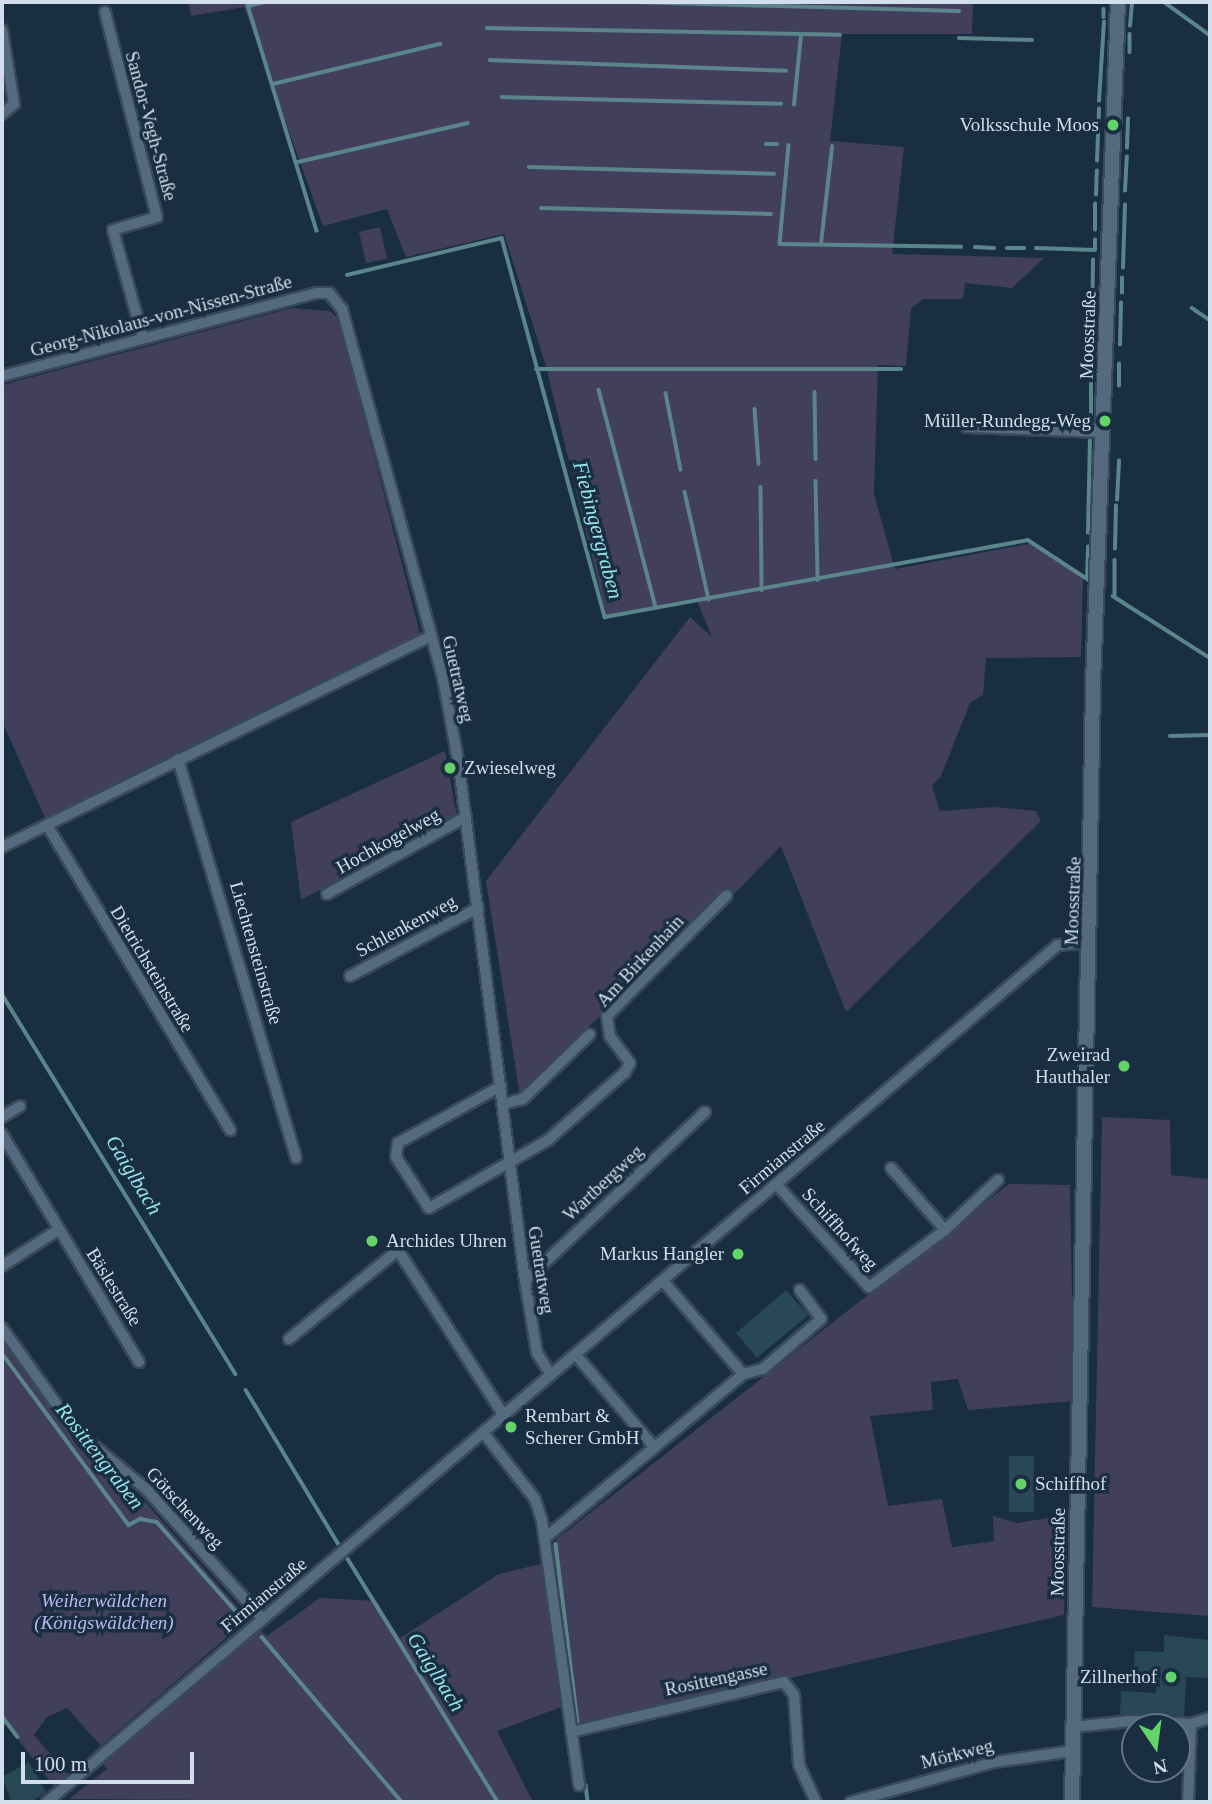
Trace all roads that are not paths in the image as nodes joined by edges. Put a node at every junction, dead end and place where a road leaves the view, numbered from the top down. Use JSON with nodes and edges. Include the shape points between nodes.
{"nodes":[{"id":1,"x":1118,"y":2,"type":"edge"},
{"id":2,"x":105,"y":12,"type":"dead end"},
{"id":3,"x":2,"y":30,"type":"edge"},
{"id":4,"x":2,"y":114,"type":"edge"},
{"id":5,"x":329,"y":293,"type":"joint"},
{"id":6,"x":143,"y":338,"type":"junction"},
{"id":7,"x":2,"y":376,"type":"edge"},
{"id":8,"x":966,"y":427,"type":"dead end"},
{"id":9,"x":1104,"y":432,"type":"junction"},
{"id":10,"x":430,"y":636,"type":"junction"},
{"id":11,"x":178,"y":759,"type":"junction"},
{"id":12,"x":466,"y":817,"type":"junction"},
{"id":13,"x":47,"y":825,"type":"junction"},
{"id":14,"x":2,"y":847,"type":"edge"},
{"id":15,"x":327,"y":894,"type":"dead end"},
{"id":16,"x":727,"y":895,"type":"dead end"},
{"id":17,"x":478,"y":908,"type":"junction"},
{"id":18,"x":1090,"y":942,"type":"junction"},
{"id":19,"x":350,"y":976,"type":"dead end"},
{"id":20,"x":590,"y":1034,"type":"dead end"},
{"id":21,"x":500,"y":1086,"type":"junction"},
{"id":22,"x":503,"y":1104,"type":"junction"},
{"id":23,"x":20,"y":1105,"type":"dead end"},
{"id":24,"x":705,"y":1112,"type":"dead end"},
{"id":25,"x":2,"y":1117,"type":"edge"},
{"id":26,"x":230,"y":1130,"type":"dead end"},
{"id":27,"x":2,"y":1133,"type":"edge"},
{"id":28,"x":296,"y":1158,"type":"dead end"},
{"id":29,"x":509,"y":1166,"type":"junction"},
{"id":30,"x":891,"y":1168,"type":"dead end"},
{"id":31,"x":998,"y":1180,"type":"dead end"},
{"id":32,"x":777,"y":1185,"type":"junction"},
{"id":33,"x":58,"y":1230,"type":"junction"},
{"id":34,"x":945,"y":1230,"type":"junction"},
{"id":35,"x":2,"y":1266,"type":"edge"},
{"id":36,"x":525,"y":1281,"type":"junction"},
{"id":37,"x":663,"y":1281,"type":"junction"},
{"id":38,"x":800,"y":1290,"type":"dead end"},
{"id":39,"x":2,"y":1328,"type":"edge"},
{"id":40,"x":289,"y":1339,"type":"dead end"},
{"id":41,"x":576,"y":1355,"type":"junction"},
{"id":42,"x":139,"y":1362,"type":"dead end"},
{"id":43,"x":550,"y":1373,"type":"junction"},
{"id":44,"x":743,"y":1374,"type":"junction"},
{"id":45,"x":503,"y":1415,"type":"junction"},
{"id":46,"x":482,"y":1432,"type":"junction"},
{"id":47,"x":654,"y":1447,"type":"junction"},
{"id":48,"x":545,"y":1538,"type":"junction"},
{"id":49,"x":262,"y":1618,"type":"junction"},
{"id":50,"x":1210,"y":1718,"type":"edge"},
{"id":51,"x":1121,"y":1722,"type":"edge"},
{"id":52,"x":1191,"y":1724,"type":"edge"},
{"id":53,"x":1073,"y":1727,"type":"junction"},
{"id":54,"x":571,"y":1732,"type":"junction"},
{"id":55,"x":1073,"y":1751,"type":"junction"},
{"id":56,"x":1189,"y":1783,"type":"edge"},
{"id":57,"x":579,"y":1785,"type":"dead end"},
{"id":58,"x":47,"y":1802,"type":"edge"},
{"id":59,"x":816,"y":1802,"type":"edge"},
{"id":60,"x":851,"y":1802,"type":"edge"},
{"id":61,"x":1072,"y":1802,"type":"edge"},
{"id":62,"x":1188,"y":1802,"type":"edge"}],
"edges":[{"from":1,"to":9,"type":"street","name":"Moosstraße"},
{"from":2,"to":6,"type":"street","name":"Sandor-Vegh-Straße","via":[[157,217],[113,230]]},
{"from":3,"to":4,"type":"street","via":[[15,104]]},
{"from":5,"to":6,"type":"street","name":"Georg-Nikolaus-von-Nissen-Straße"},
{"from":5,"to":10,"type":"street","name":"Guetratweg","via":[[342,309]]},
{"from":6,"to":7,"type":"street","name":"Georg-Nikolaus-von-Nissen-Straße"},
{"from":8,"to":9,"type":"street"},
{"from":9,"to":18,"type":"street","name":"Moosstraße"},
{"from":10,"to":11,"type":"street"},
{"from":10,"to":12,"type":"street","name":"Guetratweg"},
{"from":11,"to":13,"type":"street"},
{"from":11,"to":28,"type":"street","name":"Liechtensteinstraße"},
{"from":12,"to":15,"type":"street","name":"Hochkogelweg"},
{"from":12,"to":17,"type":"street","name":"Guetratweg"},
{"from":13,"to":14,"type":"street"},
{"from":13,"to":26,"type":"street","name":"Dietrichsteinstraße"},
{"from":16,"to":29,"type":"street","name":"Am Birkenhain","via":[[607,1016],[610,1036],[630,1063],[625,1072],[578,1116]]},
{"from":17,"to":19,"type":"street","name":"Schlenkenweg"},
{"from":17,"to":21,"type":"street","name":"Guetratweg"},
{"from":18,"to":32,"type":"street","name":"Firmianstraße","via":[[1058,946]]},
{"from":18,"to":53,"type":"street","name":"Moosstraße"},
{"from":20,"to":22,"type":"street","via":[[523,1099]]},
{"from":21,"to":22,"type":"street","name":"Guetratweg"},
{"from":21,"to":29,"type":"street","via":[[398,1143],[395,1152],[429,1208]]},
{"from":22,"to":29,"type":"street","name":"Guetratweg"},
{"from":23,"to":25,"type":"street"},
{"from":24,"to":36,"type":"street","name":"Wartbergweg"},
{"from":27,"to":33,"type":"street","name":"Bäslestraße"},
{"from":29,"to":36,"type":"street","name":"Guetratweg"},
{"from":30,"to":34,"type":"street"},
{"from":31,"to":34,"type":"street","name":"Schiffhofweg"},
{"from":32,"to":34,"type":"street","name":"Schiffhofweg","via":[[869,1287]]},
{"from":32,"to":37,"type":"street","name":"Firmianstraße"},
{"from":33,"to":35,"type":"street"},
{"from":33,"to":42,"type":"street","name":"Bäslestraße"},
{"from":36,"to":43,"type":"street","name":"Guetratweg","via":[[537,1353]]},
{"from":37,"to":41,"type":"street","name":"Firmianstraße"},
{"from":37,"to":44,"type":"street"},
{"from":38,"to":44,"type":"street","via":[[821,1319],[763,1369]]},
{"from":39,"to":49,"type":"street","name":"Götschenweg","via":[[74,1429],[148,1490]]},
{"from":40,"to":45,"type":"street","via":[[398,1250]]},
{"from":41,"to":43,"type":"street","name":"Firmianstraße"},
{"from":41,"to":47,"type":"street"},
{"from":43,"to":45,"type":"street","name":"Firmianstraße"},
{"from":44,"to":47,"type":"street"},
{"from":45,"to":46,"type":"street","name":"Firmianstraße"},
{"from":46,"to":48,"type":"street","via":[[535,1499]]},
{"from":46,"to":49,"type":"street","name":"Firmianstraße"},
{"from":47,"to":48,"type":"street"},
{"from":48,"to":54,"type":"street"},
{"from":49,"to":58,"type":"street","name":"Firmianstraße"},
{"from":50,"to":52,"type":"street"},
{"from":51,"to":53,"type":"street"},
{"from":53,"to":55,"type":"street","name":"Moosstraße"},
{"from":54,"to":57,"type":"street"},
{"from":54,"to":59,"type":"street","name":"Rosittengasse","via":[[784,1682],[794,1695],[799,1765]]},
{"from":55,"to":60,"type":"street","name":"Mörkweg","via":[[982,1765]]},
{"from":55,"to":61,"type":"street","name":"Moosstraße"},
{"from":56,"to":62,"type":"street"}]}
